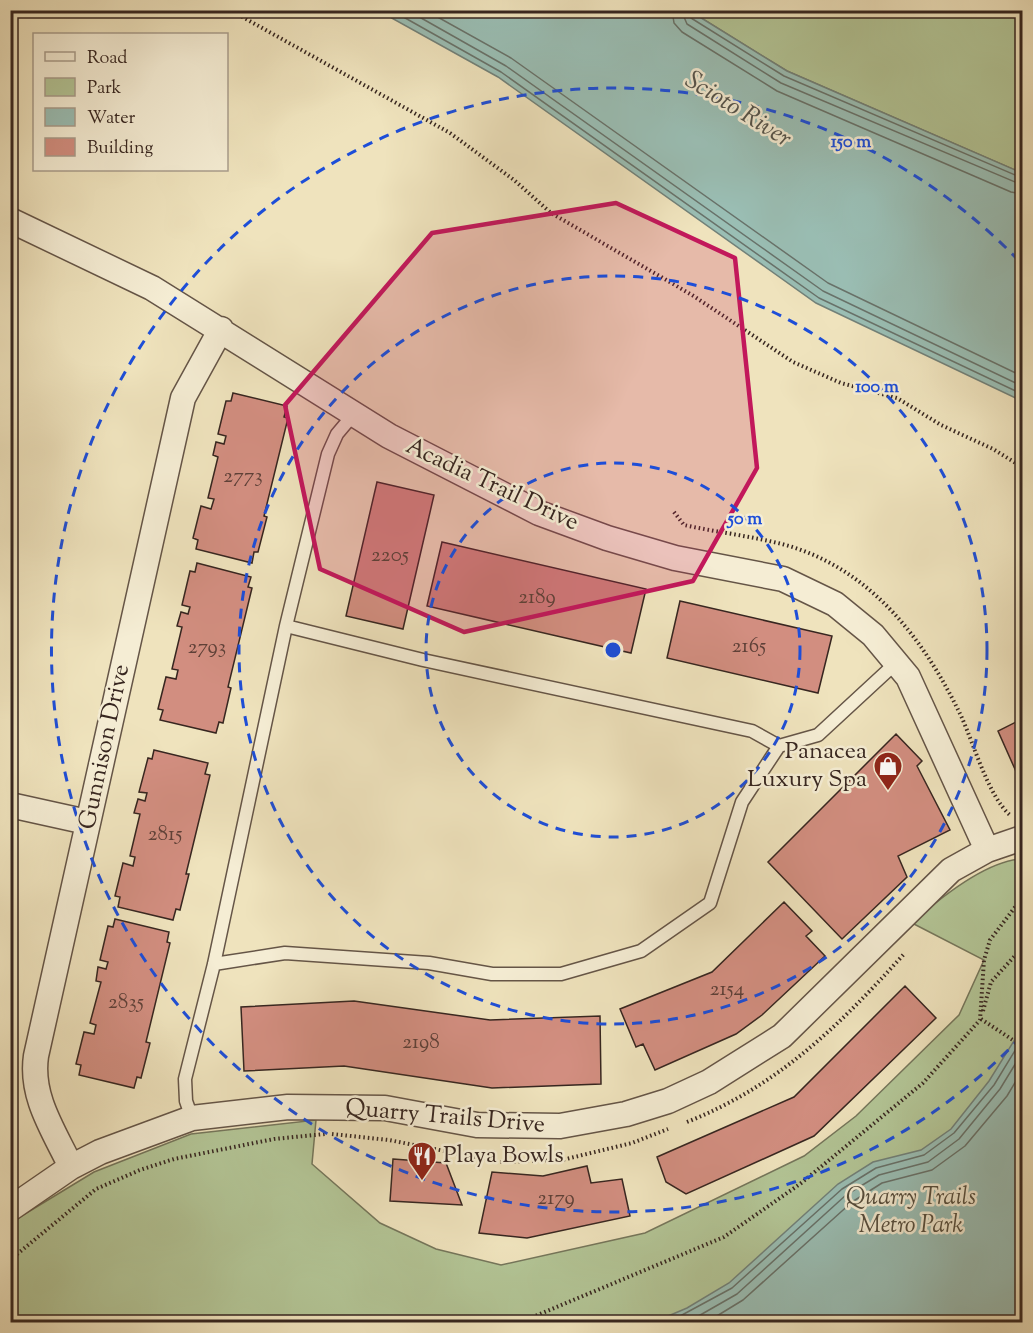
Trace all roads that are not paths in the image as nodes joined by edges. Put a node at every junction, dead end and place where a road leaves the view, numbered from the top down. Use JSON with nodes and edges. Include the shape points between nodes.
{"nodes":[{"id":1,"x":10,"y":220,"type":"edge"},
{"id":2,"x":221,"y":329,"type":"junction"},
{"id":3,"x":353,"y":415,"type":"junction"},
{"id":4,"x":286,"y":626,"type":"junction"},
{"id":5,"x":897,"y":662,"type":"junction"},
{"id":6,"x":778,"y":746,"type":"junction"},
{"id":7,"x":10,"y":805,"type":"edge"},
{"id":8,"x":87,"y":822,"type":"junction"},
{"id":9,"x":1023,"y":838,"type":"edge"},
{"id":10,"x":987,"y":850,"type":"junction"},
{"id":11,"x":214,"y":964,"type":"junction"},
{"id":12,"x":192,"y":1118,"type":"junction"},
{"id":13,"x":71,"y":1167,"type":"junction"},
{"id":14,"x":10,"y":1209,"type":"edge"}],
"edges":[{"from":1,"to":2,"type":"street","name":"Acadia Trail Drive","via":[[152,288]]},
{"from":2,"to":3,"type":"street","name":"Acadia Trail Drive"},
{"from":2,"to":8,"type":"street","name":"Gunnison Drive","via":[[183,398]]},
{"from":3,"to":4,"type":"lane","via":[[337,434],[328,454]]},
{"from":3,"to":5,"type":"street","name":"Acadia Trail Drive","via":[[468,479],[539,513],[675,558],[783,579],[834,604],[873,635]]},
{"from":4,"to":6,"type":"lane","via":[[423,660],[752,731]]},
{"from":4,"to":11,"type":"lane"},
{"from":5,"to":6,"type":"lane","via":[[818,735]]},
{"from":5,"to":10,"type":"street","name":"Acadia Trail Drive","via":[[909,677]]},
{"from":6,"to":11,"type":"lane","via":[[742,802],[710,903],[641,951],[561,974],[492,974],[429,963],[285,953]]},
{"from":7,"to":8,"type":"street"},
{"from":8,"to":13,"type":"street","name":"Gunnison Drive","via":[[34,1075],[38,1099]]},
{"from":9,"to":10,"type":"street","name":"Quarry Trails Drive"},
{"from":10,"to":12,"type":"street","name":"Quarry Trails Drive","via":[[951,870],[782,1036],[709,1082],[668,1101],[626,1114],[560,1126],[477,1125],[386,1108],[288,1107]]},
{"from":11,"to":12,"type":"lane","via":[[185,1079]]},
{"from":12,"to":13,"type":"street","name":"Quarry Trails Drive","via":[[100,1152]]},
{"from":13,"to":14,"type":"street","name":"Quarry Trails Drive"}]}
